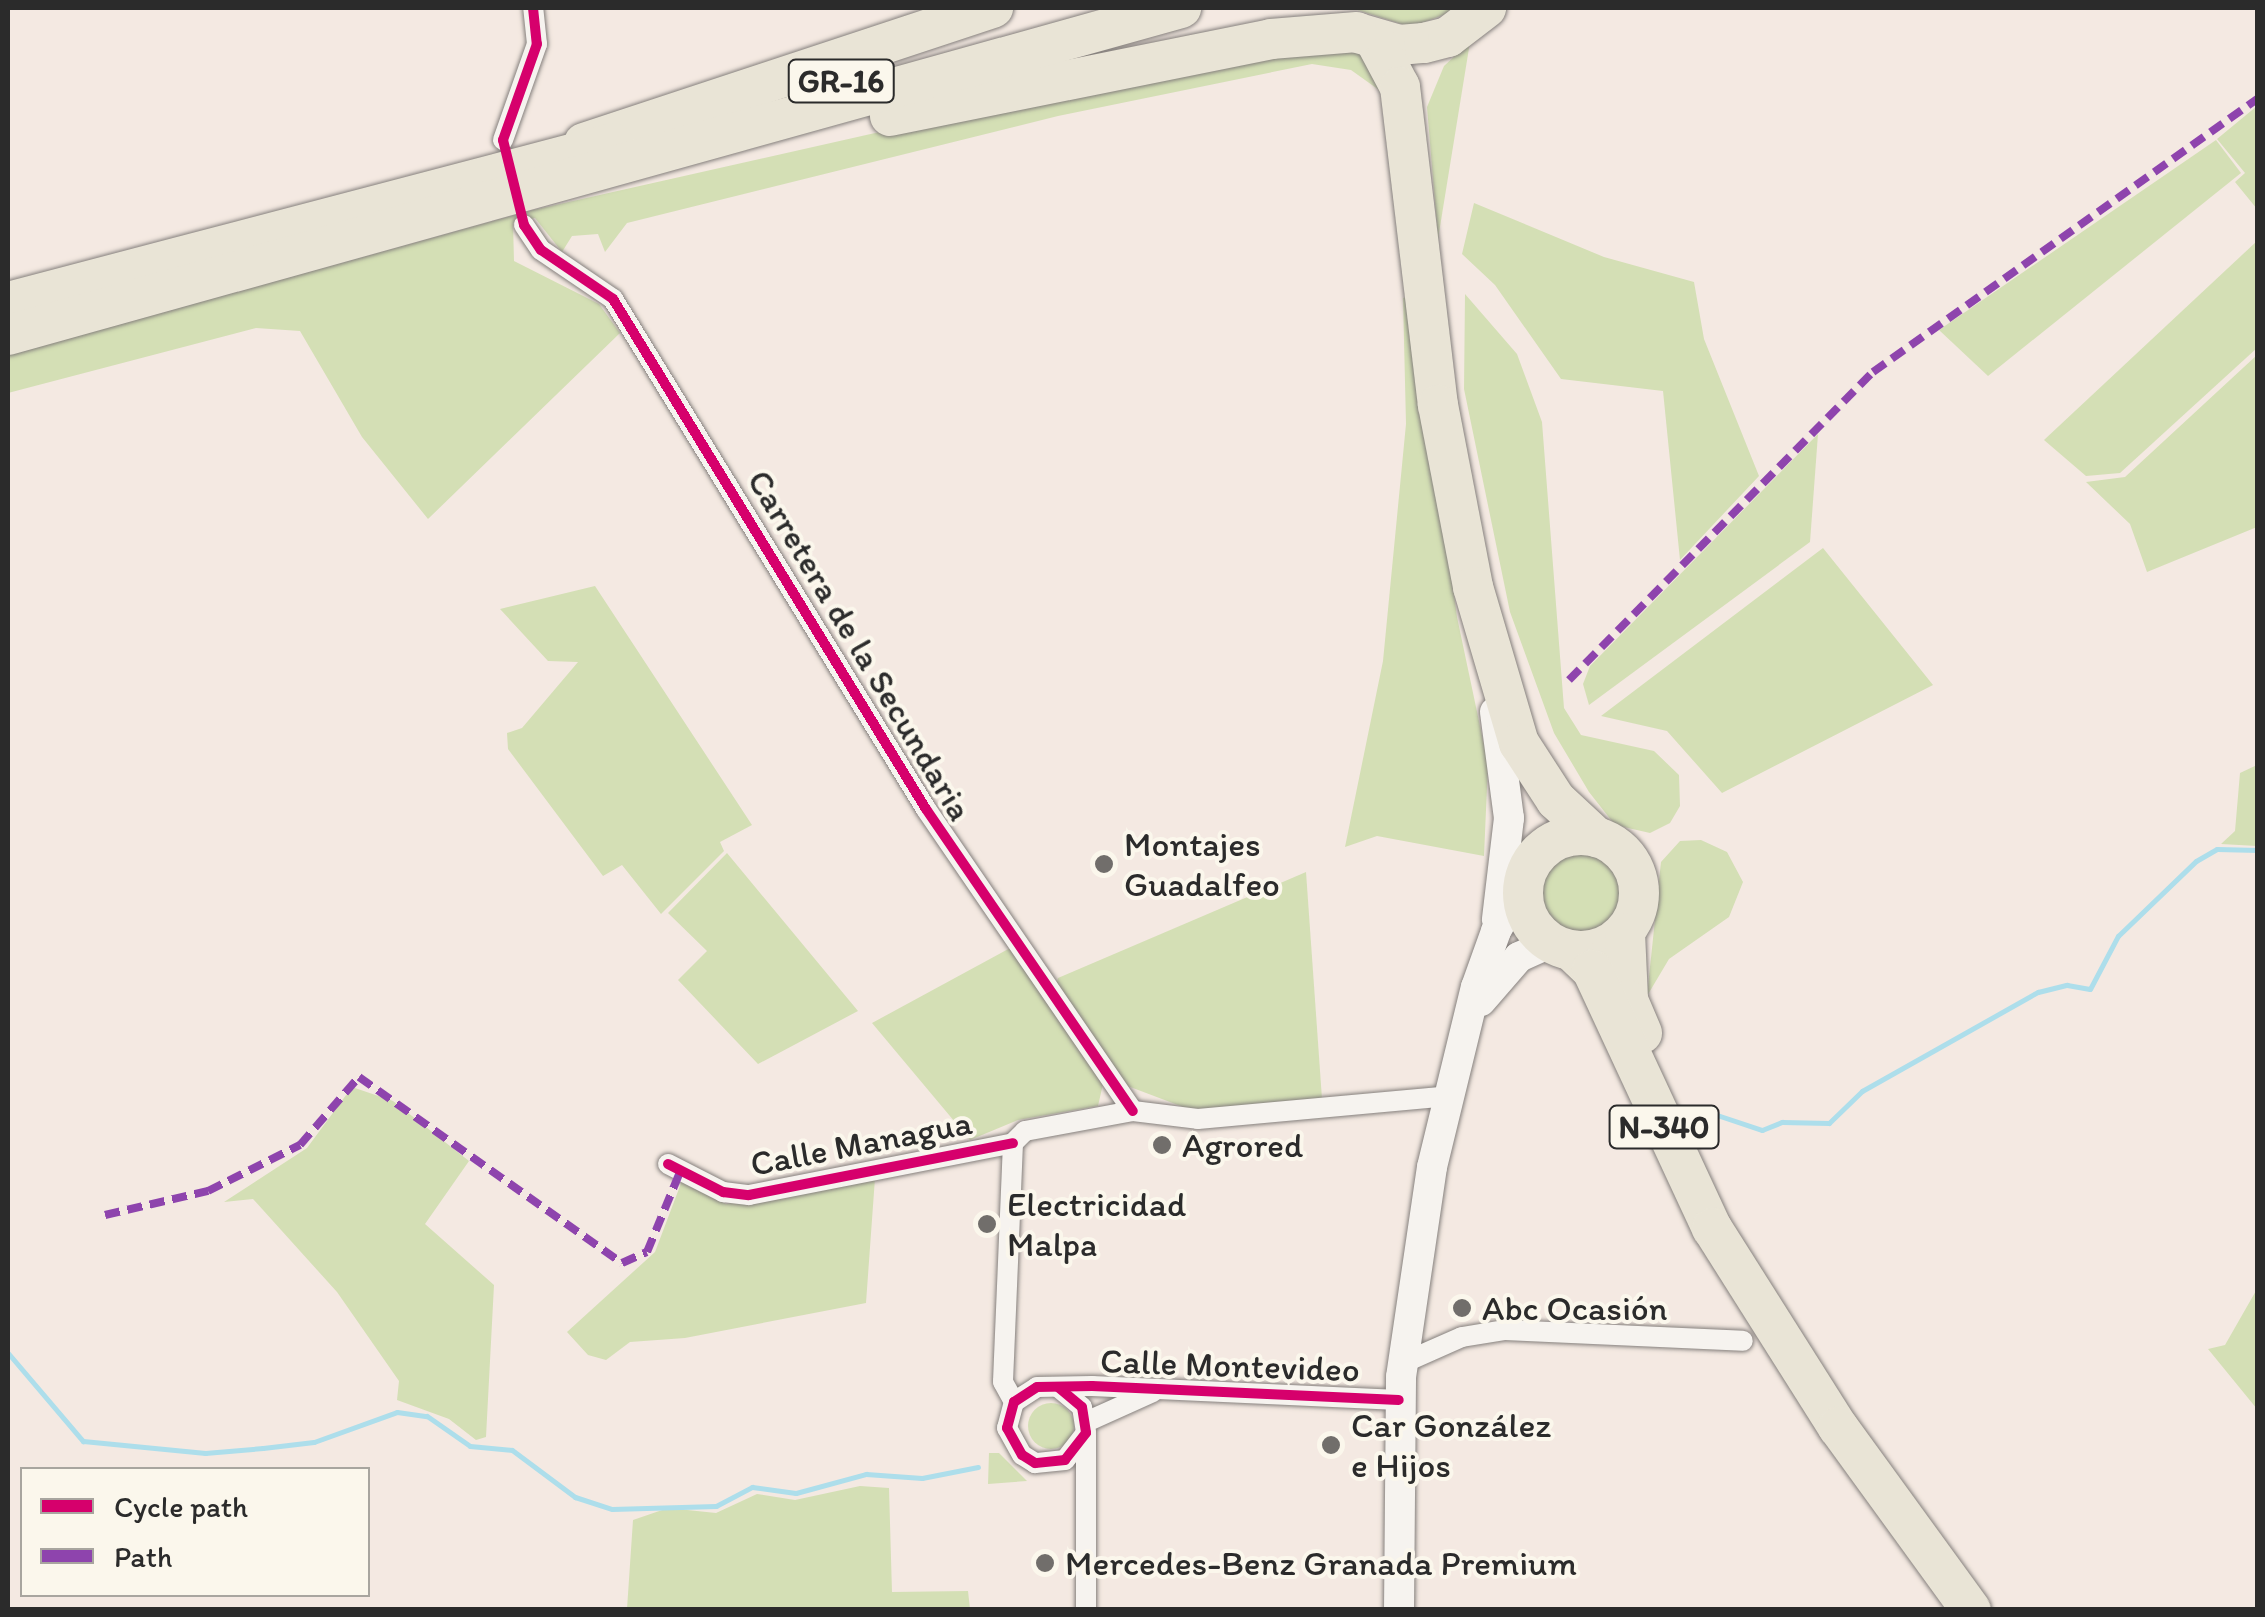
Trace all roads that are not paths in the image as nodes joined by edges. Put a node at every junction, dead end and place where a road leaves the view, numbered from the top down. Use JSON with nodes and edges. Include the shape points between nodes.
{"nodes":[{"id":1,"x":533,"y":8,"type":"edge"},
{"id":2,"x":992,"y":8,"type":"edge"},
{"id":3,"x":1119,"y":8,"type":"edge"},
{"id":4,"x":1181,"y":8,"type":"edge"},
{"id":5,"x":1486,"y":8,"type":"edge"},
{"id":6,"x":1353,"y":27,"type":"edge"},
{"id":7,"x":1448,"y":37,"type":"junction"},
{"id":8,"x":503,"y":140,"type":"dead end"},
{"id":9,"x":555,"y":171,"type":"junction"},
{"id":10,"x":1414,"y":172,"type":"junction"},
{"id":11,"x":524,"y":225,"type":"dead end"},
{"id":12,"x":8,"y":302,"type":"edge"},
{"id":13,"x":8,"y":335,"type":"edge"},
{"id":14,"x":1474,"y":587,"type":"junction"},
{"id":15,"x":1519,"y":744,"type":"junction"},
{"id":16,"x":1596,"y":837,"type":"junction"},
{"id":17,"x":1530,"y":869,"type":"junction"},
{"id":18,"x":1496,"y":931,"type":"junction"},
{"id":19,"x":1625,"y":933,"type":"junction"},
{"id":20,"x":1561,"y":947,"type":"junction"},
{"id":21,"x":1473,"y":1012,"type":"junction"},
{"id":22,"x":1450,"y":1096,"type":"junction"},
{"id":23,"x":1134,"y":1111,"type":"junction"},
{"id":24,"x":1013,"y":1143,"type":"junction"},
{"id":25,"x":668,"y":1164,"type":"dead end"},
{"id":26,"x":1760,"y":1302,"type":"junction"},
{"id":27,"x":1743,"y":1342,"type":"dead end"},
{"id":28,"x":1403,"y":1363,"type":"junction"},
{"id":29,"x":1058,"y":1387,"type":"junction"},
{"id":30,"x":1157,"y":1390,"type":"junction"},
{"id":31,"x":1399,"y":1400,"type":"junction"},
{"id":32,"x":1014,"y":1402,"type":"junction"},
{"id":33,"x":1086,"y":1427,"type":"junction"},
{"id":34,"x":1065,"y":1460,"type":"junction"},
{"id":35,"x":1084,"y":1490,"type":"junction"},
{"id":36,"x":1086,"y":1610,"type":"edge"},
{"id":37,"x":1399,"y":1610,"type":"edge"},
{"id":38,"x":1971,"y":1610,"type":"edge"}],
"edges":[{"from":1,"to":8,"type":"street","via":[[537,44]]},
{"from":2,"to":9,"type":"highway"},
{"from":3,"to":9,"type":"highway","number":"GR-16"},
{"from":4,"to":9,"type":"highway","number":"GR-16"},
{"from":5,"to":7,"type":"highway","number":"N-340"},
{"from":6,"to":7,"type":"highway","via":[[1424,44]]},
{"from":6,"to":9,"type":"highway"},
{"from":6,"to":10,"type":"highway","number":"N-340","via":[[1400,87]]},
{"from":7,"to":10,"type":"highway","number":"N-340","via":[[1422,85]]},
{"from":9,"to":12,"type":"highway","number":"GR-16"},
{"from":9,"to":13,"type":"highway","number":"GR-16"},
{"from":10,"to":14,"type":"highway","number":"N-340","via":[[1438,406]]},
{"from":11,"to":23,"type":"street","name":"Carretera de la Secundaria","via":[[541,250],[613,299],[926,809]]},
{"from":14,"to":15,"type":"highway","number":"N-340"},
{"from":14,"to":18,"type":"main road","via":[[1473,626],[1497,720],[1509,818]]},
{"from":15,"to":16,"type":"highway","number":"N-340","via":[[1556,800]]},
{"from":15,"to":17,"type":"highway","number":"N-340","via":[[1534,803]]},
{"from":16,"to":17,"type":"highway","via":[[1563,838]]},
{"from":16,"to":19,"type":"highway","number":"N-340","via":[[1623,852],[1639,882],[1635,917]]},
{"from":17,"to":18,"type":"main road"},
{"from":17,"to":20,"type":"highway","number":"N-340","via":[[1528,917]]},
{"from":18,"to":21,"type":"main road"},
{"from":19,"to":20,"type":"highway","via":[[1610,945]]},
{"from":19,"to":26,"type":"highway","number":"N-340","via":[[1628,1000]]},
{"from":20,"to":21,"type":"main road","via":[[1518,956]]},
{"from":20,"to":26,"type":"highway","number":"N-340","via":[[1592,970],[1712,1228]]},
{"from":21,"to":22,"type":"main road"},
{"from":22,"to":23,"type":"street","via":[[1198,1120]]},
{"from":22,"to":28,"type":"main road"},
{"from":23,"to":24,"type":"street","via":[[1025,1131]]},
{"from":24,"to":25,"type":"street","name":"Calle Managua","via":[[749,1195],[723,1192]]},
{"from":24,"to":32,"type":"street","name":"Calle Managua","via":[[1003,1382]]},
{"from":26,"to":38,"type":"highway","number":"N-340","via":[[1838,1427]]},
{"from":27,"to":28,"type":"street","via":[[1505,1330],[1462,1338]]},
{"from":28,"to":31,"type":"main road"},
{"from":29,"to":30,"type":"street","name":"Calle Montevideo"},
{"from":29,"to":32,"type":"street","via":[[1037,1387]]},
{"from":29,"to":33,"type":"street","via":[[1082,1407]]},
{"from":30,"to":31,"type":"street","name":"Calle Montevideo"},
{"from":30,"to":33,"type":"street","name":"Calle Montevideo"},
{"from":31,"to":37,"type":"main road"},
{"from":32,"to":34,"type":"street","via":[[1007,1428],[1022,1456],[1048,1464]]},
{"from":33,"to":34,"type":"street"},
{"from":33,"to":35,"type":"street"},
{"from":34,"to":35,"type":"street"},
{"from":35,"to":36,"type":"street"}]}
